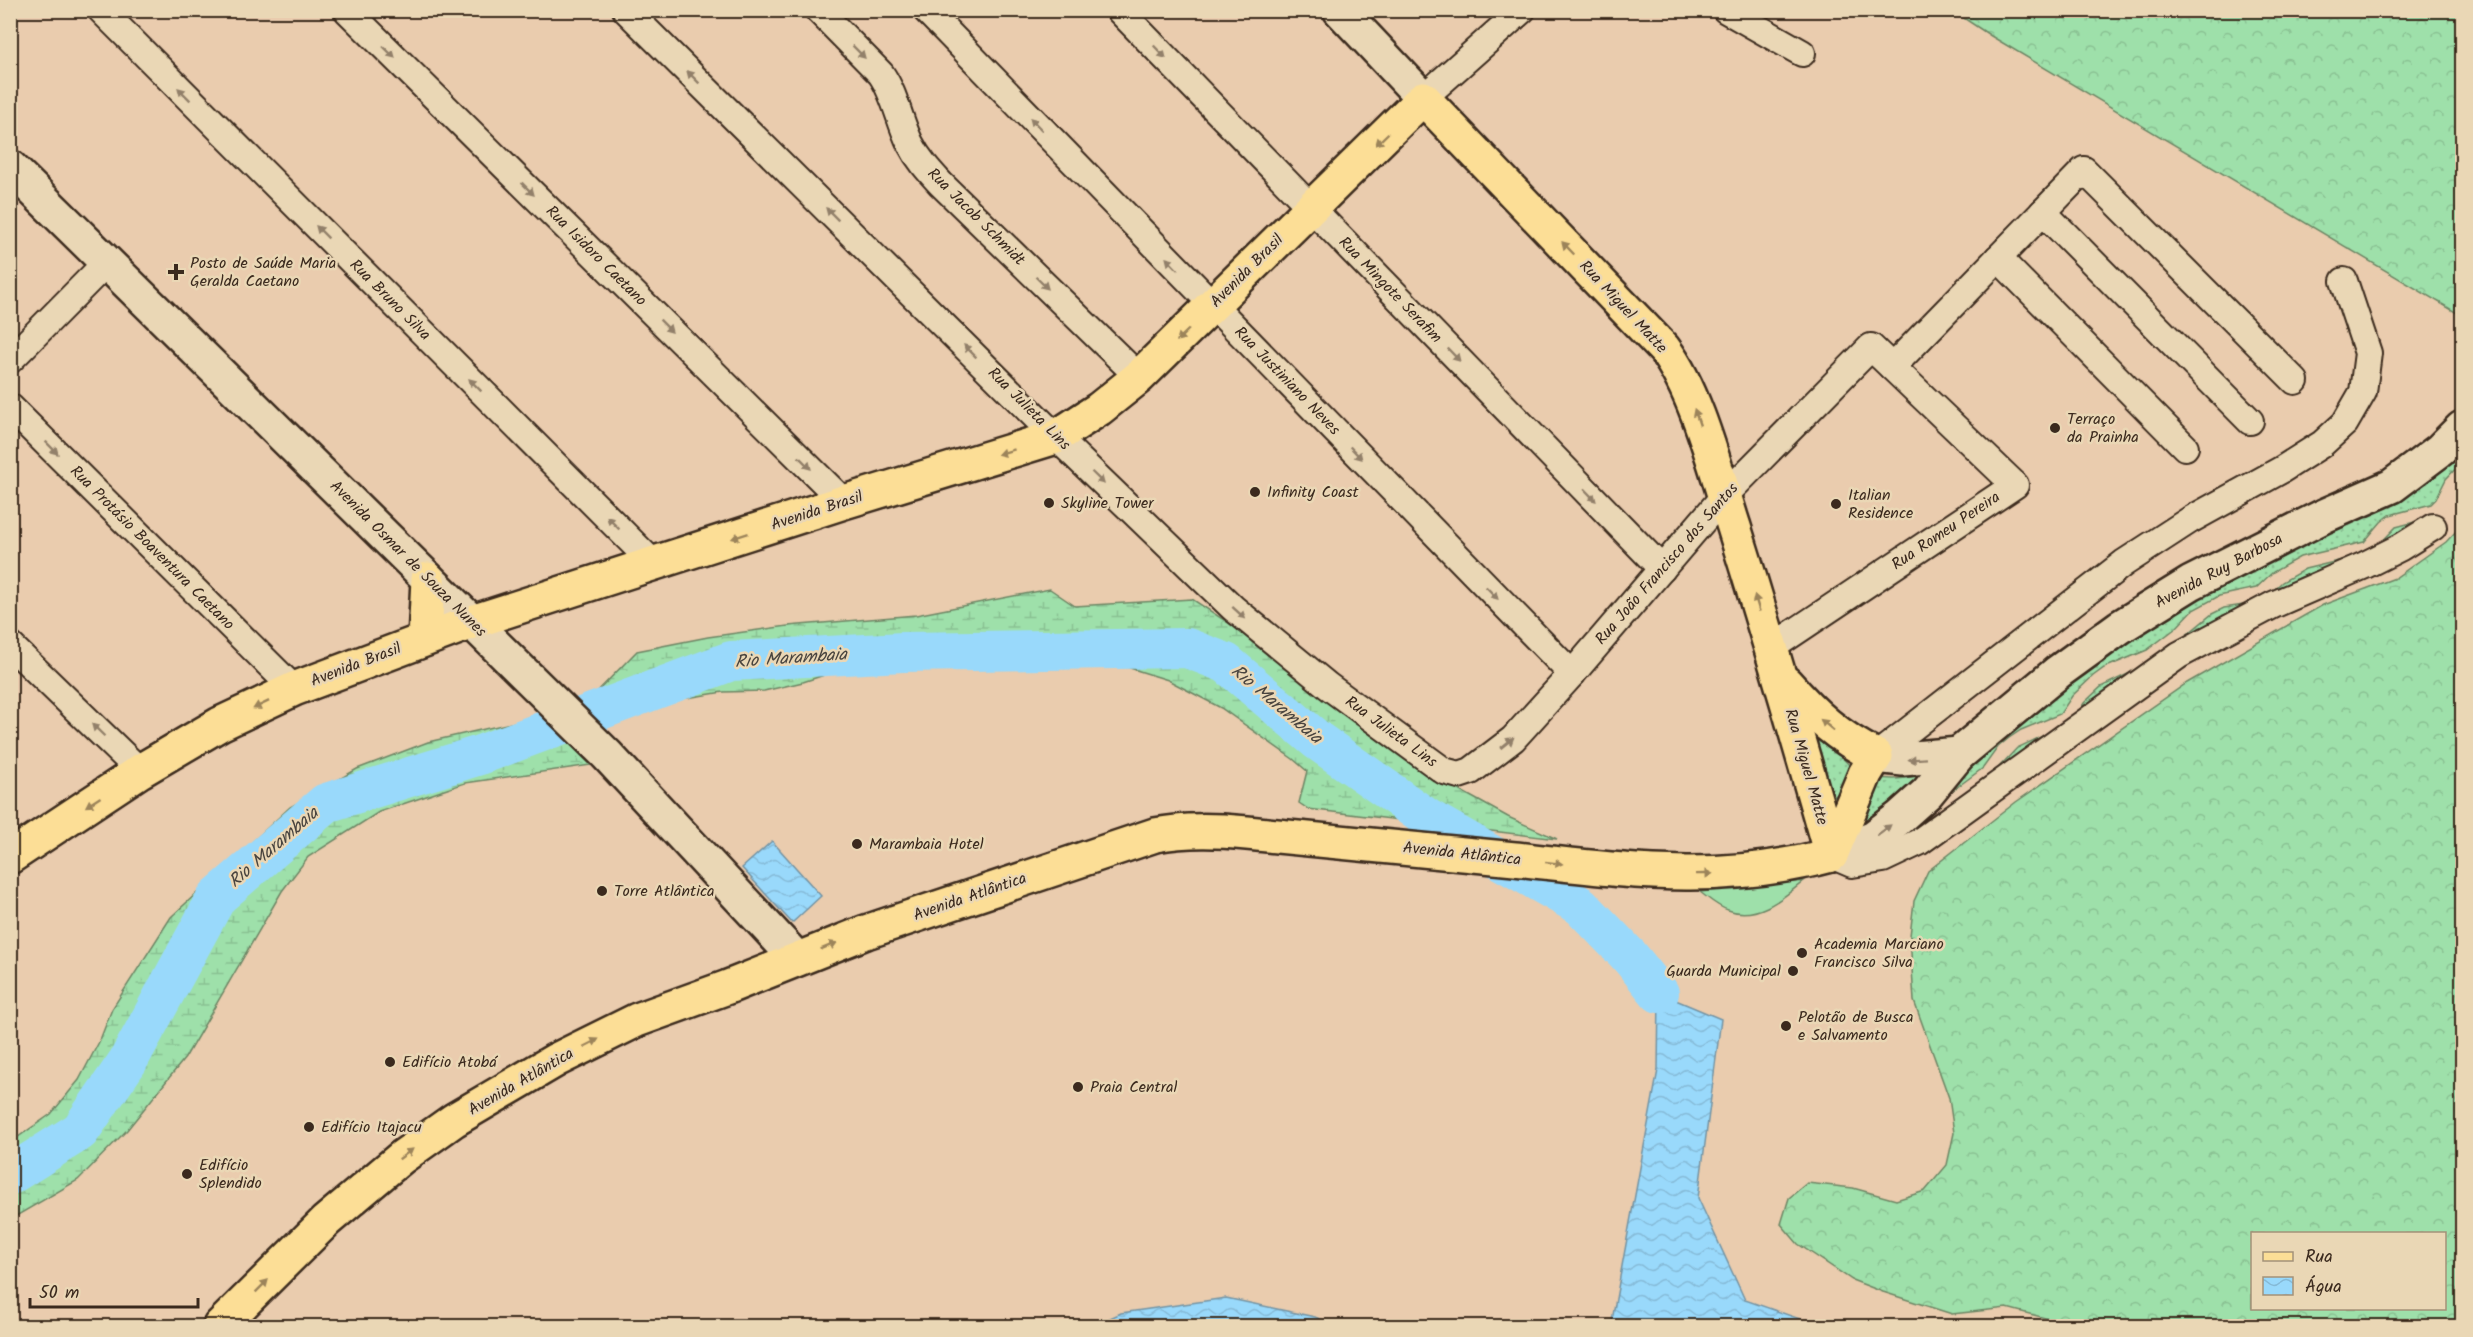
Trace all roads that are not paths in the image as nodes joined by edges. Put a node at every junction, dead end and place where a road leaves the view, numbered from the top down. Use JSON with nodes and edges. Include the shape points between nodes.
{"nodes":[{"id":1,"x":101,"y":10,"type":"edge"},
{"id":2,"x":347,"y":10,"type":"edge"},
{"id":3,"x":626,"y":10,"type":"edge"},
{"id":4,"x":818,"y":10,"type":"edge"},
{"id":5,"x":926,"y":10,"type":"edge"},
{"id":6,"x":1119,"y":10,"type":"edge"},
{"id":7,"x":1340,"y":10,"type":"edge"},
{"id":8,"x":1522,"y":10,"type":"edge"},
{"id":9,"x":1726,"y":10,"type":"edge"},
{"id":10,"x":1802,"y":53,"type":"dead end"},
{"id":11,"x":1423,"y":98,"type":"junction"},
{"id":12,"x":10,"y":167,"type":"edge"},
{"id":13,"x":1311,"y":208,"type":"junction"},
{"id":14,"x":2043,"y":212,"type":"junction"},
{"id":15,"x":1998,"y":258,"type":"junction"},
{"id":16,"x":107,"y":262,"type":"junction"},
{"id":17,"x":2344,"y":281,"type":"dead end"},
{"id":18,"x":1213,"y":306,"type":"junction"},
{"id":19,"x":1871,"y":347,"type":"joint"},
{"id":20,"x":10,"y":360,"type":"edge"},
{"id":21,"x":1892,"y":367,"type":"junction"},
{"id":22,"x":1139,"y":377,"type":"junction"},
{"id":23,"x":2295,"y":381,"type":"dead end"},
{"id":24,"x":10,"y":407,"type":"edge"},
{"id":25,"x":2250,"y":421,"type":"dead end"},
{"id":26,"x":2463,"y":428,"type":"edge"},
{"id":27,"x":1056,"y":437,"type":"junction"},
{"id":28,"x":2185,"y":447,"type":"dead end"},
{"id":29,"x":1724,"y":496,"type":"junction"},
{"id":30,"x":844,"y":502,"type":"junction"},
{"id":31,"x":2433,"y":526,"type":"dead end"},
{"id":32,"x":654,"y":564,"type":"junction"},
{"id":33,"x":1662,"y":569,"type":"junction"},
{"id":34,"x":428,"y":579,"type":"junction"},
{"id":35,"x":472,"y":622,"type":"junction"},
{"id":36,"x":425,"y":639,"type":"junction"},
{"id":37,"x":10,"y":645,"type":"edge"},
{"id":38,"x":1771,"y":648,"type":"junction"},
{"id":39,"x":1572,"y":674,"type":"junction"},
{"id":40,"x":1781,"y":679,"type":"junction"},
{"id":41,"x":294,"y":688,"type":"junction"},
{"id":42,"x":1959,"y":754,"type":"junction"},
{"id":43,"x":1876,"y":756,"type":"junction"},
{"id":44,"x":140,"y":771,"type":"junction"},
{"id":45,"x":1459,"y":775,"type":"joint"},
{"id":46,"x":1832,"y":855,"type":"junction"},
{"id":47,"x":10,"y":857,"type":"edge"},
{"id":48,"x":797,"y":959,"type":"junction"},
{"id":49,"x":220,"y":1326,"type":"edge"}],
"edges":[{"from":32,"to":1,"type":"street","name":"Rua Bruno Silva","one_way":true},
{"from":2,"to":30,"type":"street","name":"Rua Isidoro Caetano","one_way":true},
{"from":27,"to":3,"type":"street","name":"Rua Julieta Lins","one_way":true},
{"from":4,"to":22,"type":"street","name":"Rua Jacob Schmidt","one_way":true,"via":[[888,83],[920,161],[940,184]]},
{"from":18,"to":5,"type":"street","name":"Rua Justiniano Neves","one_way":true},
{"from":6,"to":13,"type":"street","name":"Rua Mingote Serafim","one_way":true},
{"from":7,"to":11,"type":"street","name":"Rua Miguel Matte"},
{"from":8,"to":11,"type":"street","name":"Avenida Brasil"},
{"from":9,"to":10,"type":"street"},
{"from":11,"to":13,"type":"main road","name":"Avenida Brasil","one_way":true},
{"from":29,"to":11,"type":"main road","name":"Rua Miguel Matte","one_way":true,"via":[[1687,387],[1665,349]]},
{"from":12,"to":16,"type":"street","name":"Avenida Osmar de Souza Nunes"},
{"from":13,"to":18,"type":"main road","name":"Avenida Brasil"},
{"from":13,"to":33,"type":"street","name":"Rua Mingote Serafim","one_way":true},
{"from":14,"to":15,"type":"street"},
{"from":14,"to":23,"type":"street","via":[[2084,170]]},
{"from":14,"to":25,"type":"street"},
{"from":15,"to":21,"type":"street"},
{"from":15,"to":28,"type":"street"},
{"from":16,"to":20,"type":"street"},
{"from":16,"to":34,"type":"street","name":"Avenida Osmar de Souza Nunes"},
{"from":17,"to":43,"type":"street","via":[[2368,353],[2363,392],[2345,423],[2289,465],[2190,520],[2124,563]]},
{"from":18,"to":22,"type":"main road","name":"Avenida Brasil","one_way":true},
{"from":18,"to":39,"type":"street","name":"Rua Justiniano Neves","one_way":true},
{"from":19,"to":21,"type":"street","name":"Rua Romeu Pereira"},
{"from":19,"to":29,"type":"street","name":"Rua João Francisco dos Santos"},
{"from":21,"to":38,"type":"street","name":"Rua Romeu Pereira","via":[[2015,484]]},
{"from":22,"to":27,"type":"main road","name":"Avenida Brasil","via":[[1100,409]]},
{"from":24,"to":41,"type":"street","name":"Rua Protásio Boaventura Caetano","one_way":true},
{"from":26,"to":42,"type":"street","name":"Avenida Ruy Barbosa","via":[[2392,486],[2191,583],[2120,627],[2058,672]]},
{"from":27,"to":30,"type":"main road","name":"Avenida Brasil","one_way":true},
{"from":27,"to":45,"type":"street","name":"Rua Julieta Lins","one_way":true,"via":[[1268,639],[1444,771]]},
{"from":29,"to":33,"type":"street","name":"Rua João Francisco dos Santos"},
{"from":38,"to":29,"type":"main road","name":"Rua Miguel Matte","one_way":true},
{"from":30,"to":32,"type":"main road","name":"Avenida Brasil","one_way":true},
{"from":31,"to":46,"type":"street","via":[[2402,547],[2273,605],[2180,655],[1919,842],[1882,859],[1852,864]]},
{"from":32,"to":35,"type":"main road","name":"Avenida Brasil"},
{"from":33,"to":39,"type":"street","name":"Rua João Francisco dos Santos"},
{"from":34,"to":35,"type":"street","name":"Avenida Osmar de Souza Nunes"},
{"from":34,"to":36,"type":"main road"},
{"from":35,"to":36,"type":"main road","name":"Avenida Brasil"},
{"from":35,"to":48,"type":"street","name":"Avenida Osmar de Souza Nunes","via":[[607,755]]},
{"from":36,"to":41,"type":"main road","name":"Avenida Brasil"},
{"from":44,"to":37,"type":"street","one_way":true},
{"from":38,"to":40,"type":"main road","name":"Rua Miguel Matte"},
{"from":45,"to":39,"type":"street","name":"Rua João Francisco dos Santos","one_way":true,"via":[[1471,771],[1513,739]]},
{"from":43,"to":40,"type":"main road","name":"Rua Miguel Matte","one_way":true,"via":[[1827,727]]},
{"from":40,"to":46,"type":"main road","name":"Rua Miguel Matte"},
{"from":41,"to":44,"type":"main road","name":"Avenida Brasil","one_way":true,"via":[[220,724]]},
{"from":42,"to":43,"type":"street","one_way":true,"via":[[1903,759]]},
{"from":46,"to":42,"type":"street","name":"Avenida Ruy Barbosa","one_way":true,"via":[[1874,837],[1899,818],[1927,793]]},
{"from":43,"to":46,"type":"main road"},
{"from":44,"to":47,"type":"main road","name":"Avenida Brasil","one_way":true},
{"from":48,"to":46,"type":"main road","name":"Avenida Atlântica","one_way":true,"via":[[866,932],[1178,830],[1247,832],[1680,875],[1747,872]]},
{"from":49,"to":48,"type":"main road","name":"Avenida Atlântica","one_way":true,"via":[[326,1221],[402,1157],[454,1120],[556,1060],[637,1020]]}]}
